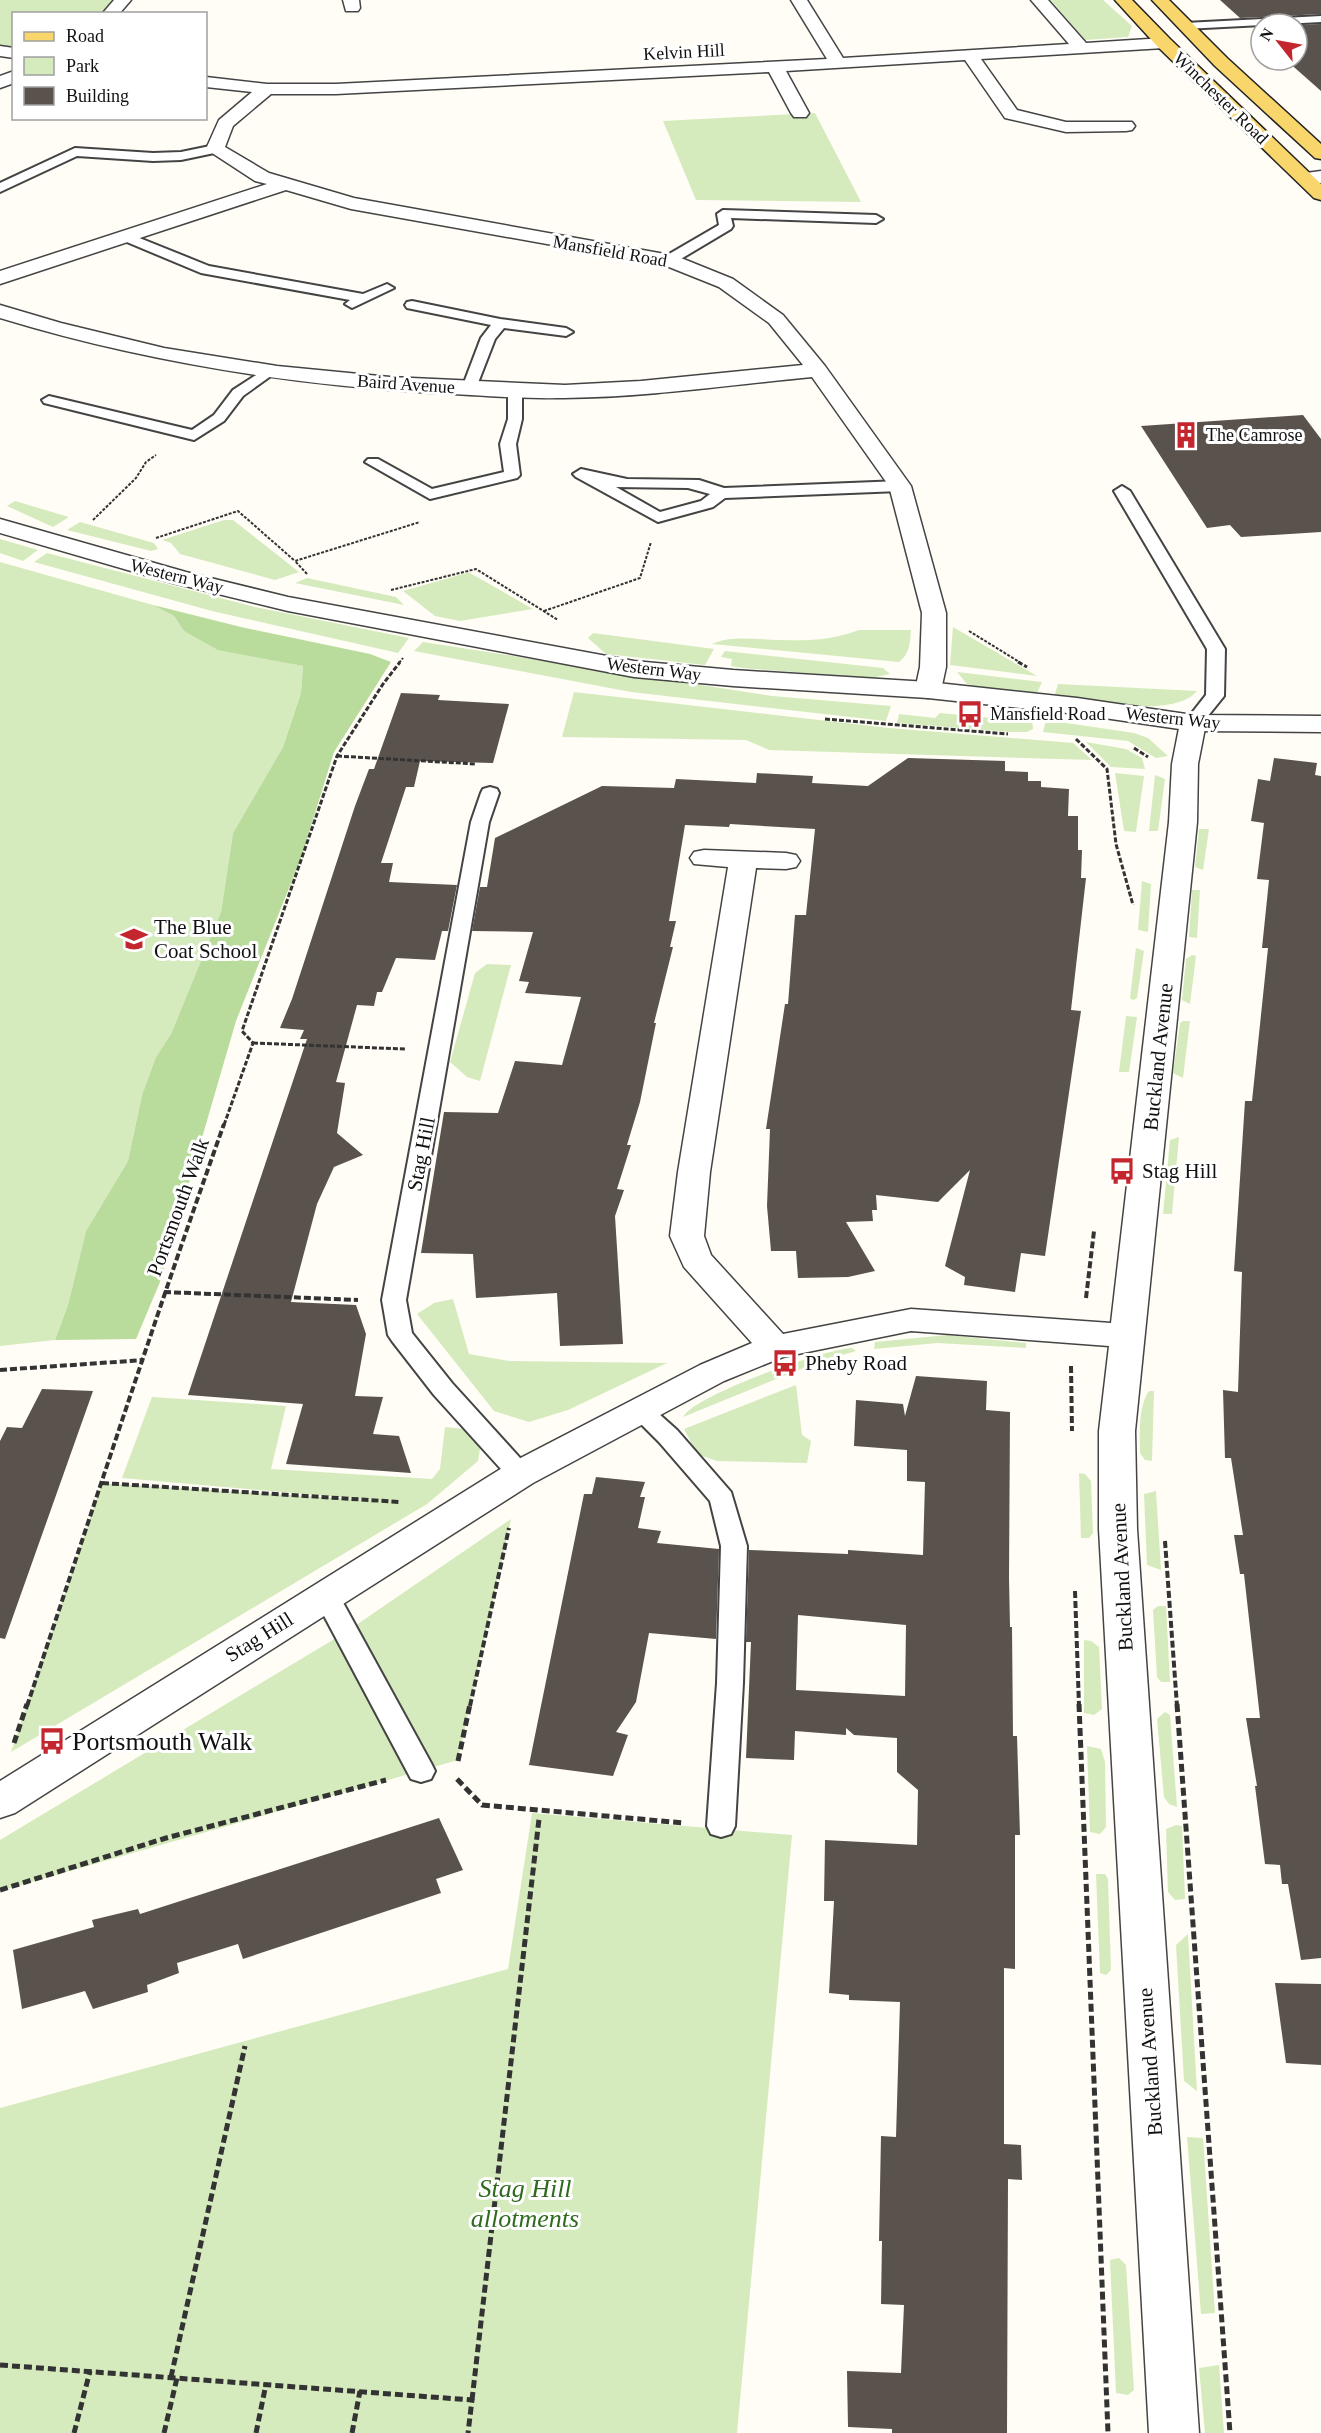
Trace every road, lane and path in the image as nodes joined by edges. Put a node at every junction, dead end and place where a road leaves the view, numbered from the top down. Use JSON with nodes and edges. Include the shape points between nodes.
{"nodes":[{"id":1,"x":123,"y":0,"type":"edge"},
{"id":2,"x":798,"y":0,"type":"edge"},
{"id":3,"x":1039,"y":0,"type":"edge"},
{"id":4,"x":1123,"y":0,"type":"edge"},
{"id":5,"x":1160,"y":0,"type":"edge"},
{"id":6,"x":112,"y":12,"type":"edge"},
{"id":7,"x":1249,"y":23,"type":"edge"},
{"id":8,"x":1309,"y":24,"type":"edge"},
{"id":9,"x":1185,"y":26,"type":"junction"},
{"id":10,"x":1321,"y":34,"type":"edge"},
{"id":11,"x":1164,"y":43,"type":"junction"},
{"id":12,"x":1082,"y":49,"type":"junction"},
{"id":13,"x":970,"y":56,"type":"junction"},
{"id":14,"x":1221,"y":62,"type":"junction"},
{"id":15,"x":838,"y":63,"type":"junction"},
{"id":16,"x":775,"y":67,"type":"junction"},
{"id":17,"x":207,"y":82,"type":"edge"},
{"id":18,"x":267,"y":89,"type":"junction"},
{"id":19,"x":800,"y":113,"type":"dead end"},
{"id":20,"x":1126,"y":126,"type":"dead end"},
{"id":21,"x":1318,"y":127,"type":"dead end"},
{"id":22,"x":215,"y":149,"type":"junction"},
{"id":23,"x":1321,"y":154,"type":"edge"},
{"id":24,"x":283,"y":185,"type":"junction"},
{"id":25,"x":1317,"y":186,"type":"edge"},
{"id":26,"x":0,"y":188,"type":"edge"},
{"id":27,"x":876,"y":219,"type":"dead end"},
{"id":28,"x":127,"y":237,"type":"junction"},
{"id":29,"x":669,"y":260,"type":"junction"},
{"id":30,"x":0,"y":278,"type":"edge"},
{"id":31,"x":387,"y":288,"type":"dead end"},
{"id":32,"x":364,"y":298,"type":"junction"},
{"id":33,"x":412,"y":305,"type":"dead end"},
{"id":34,"x":346,"y":308,"type":"dead end"},
{"id":35,"x":0,"y":311,"type":"edge"},
{"id":36,"x":500,"y":323,"type":"junction"},
{"id":37,"x":566,"y":332,"type":"dead end"},
{"id":38,"x":270,"y":370,"type":"junction"},
{"id":39,"x":818,"y":370,"type":"junction"},
{"id":40,"x":469,"y":388,"type":"junction"},
{"id":41,"x":515,"y":391,"type":"junction"},
{"id":42,"x":49,"y":400,"type":"dead end"},
{"id":43,"x":194,"y":435,"type":"junction"},
{"id":44,"x":373,"y":462,"type":"dead end"},
{"id":45,"x":900,"y":486,"type":"junction"},
{"id":46,"x":1122,"y":491,"type":"dead end"},
{"id":47,"x":721,"y":492,"type":"junction"},
{"id":48,"x":430,"y":495,"type":"junction"},
{"id":49,"x":658,"y":517,"type":"junction"},
{"id":50,"x":85,"y":518,"type":"dead end"},
{"id":51,"x":93,"y":520,"type":"junction"},
{"id":52,"x":103,"y":523,"type":"dead end"},
{"id":53,"x":0,"y":526,"type":"edge"},
{"id":54,"x":152,"y":539,"type":"dead end"},
{"id":55,"x":296,"y":561,"type":"junction"},
{"id":56,"x":299,"y":578,"type":"dead end"},
{"id":57,"x":388,"y":591,"type":"dead end"},
{"id":58,"x":933,"y":609,"type":"junction"},
{"id":59,"x":544,"y":612,"type":"junction"},
{"id":60,"x":559,"y":621,"type":"dead end"},
{"id":61,"x":403,"y":657,"type":"dead end"},
{"id":62,"x":1031,"y":669,"type":"dead end"},
{"id":63,"x":928,"y":690,"type":"junction"},
{"id":64,"x":1193,"y":723,"type":"junction"},
{"id":65,"x":1321,"y":724,"type":"edge"},
{"id":66,"x":1076,"y":739,"type":"dead end"},
{"id":67,"x":337,"y":756,"type":"junction"},
{"id":68,"x":490,"y":793,"type":"joint"},
{"id":69,"x":704,"y":858,"type":"dead end"},
{"id":70,"x":743,"y":858,"type":"junction"},
{"id":71,"x":786,"y":861,"type":"dead end"},
{"id":72,"x":1133,"y":905,"type":"dead end"},
{"id":73,"x":253,"y":1043,"type":"junction"},
{"id":74,"x":440,"y":1053,"type":"junction"},
{"id":75,"x":164,"y":1292,"type":"junction"},
{"id":76,"x":394,"y":1300,"type":"junction"},
{"id":77,"x":775,"y":1347,"type":"junction"},
{"id":78,"x":1126,"y":1349,"type":"junction"},
{"id":79,"x":144,"y":1360,"type":"junction"},
{"id":80,"x":0,"y":1370,"type":"edge"},
{"id":81,"x":640,"y":1411,"type":"junction"},
{"id":82,"x":1072,"y":1437,"type":"dead end"},
{"id":83,"x":520,"y":1474,"type":"junction"},
{"id":84,"x":102,"y":1483,"type":"junction"},
{"id":85,"x":404,"y":1502,"type":"dead end"},
{"id":86,"x":1164,"y":1530,"type":"dead end"},
{"id":87,"x":1075,"y":1590,"type":"dead end"},
{"id":88,"x":326,"y":1595,"type":"junction"},
{"id":89,"x":11,"y":1752,"type":"dead end"},
{"id":90,"x":458,"y":1760,"type":"junction"},
{"id":91,"x":456,"y":1768,"type":"dead end"},
{"id":92,"x":421,"y":1771,"type":"junction"},
{"id":93,"x":455,"y":1776,"type":"dead end"},
{"id":94,"x":0,"y":1802,"type":"edge"},
{"id":95,"x":539,"y":1819,"type":"dead end"},
{"id":96,"x":721,"y":1826,"type":"joint"},
{"id":97,"x":0,"y":1890,"type":"edge"},
{"id":98,"x":245,"y":2046,"type":"dead end"},
{"id":99,"x":0,"y":2365,"type":"edge"},
{"id":100,"x":90,"y":2371,"type":"junction"},
{"id":101,"x":174,"y":2377,"type":"junction"},
{"id":102,"x":266,"y":2384,"type":"junction"},
{"id":103,"x":360,"y":2391,"type":"junction"},
{"id":104,"x":472,"y":2400,"type":"junction"},
{"id":105,"x":74,"y":2433,"type":"edge"},
{"id":106,"x":164,"y":2433,"type":"edge"},
{"id":107,"x":256,"y":2433,"type":"edge"},
{"id":108,"x":352,"y":2433,"type":"edge"},
{"id":109,"x":468,"y":2433,"type":"edge"},
{"id":110,"x":1108,"y":2433,"type":"edge"},
{"id":111,"x":1174,"y":2433,"type":"edge"},
{"id":112,"x":1230,"y":2433,"type":"edge"}],
"edges":[{"from":1,"to":6,"type":"street"},
{"from":2,"to":15,"type":"street"},
{"from":3,"to":12,"type":"street"},
{"from":4,"to":11,"type":"main road","name":"Winchester Road"},
{"from":5,"to":9,"type":"main road","name":"Winchester Road"},
{"from":7,"to":9,"type":"lane"},
{"from":8,"to":10,"type":"lane"},
{"from":9,"to":14,"type":"main road","name":"Winchester Road"},
{"from":11,"to":12,"type":"street","name":"Kelvin Hill"},
{"from":11,"to":25,"type":"main road","name":"Winchester Road"},
{"from":12,"to":13,"type":"street","name":"Kelvin Hill"},
{"from":13,"to":15,"type":"street","name":"Kelvin Hill"},
{"from":13,"to":20,"type":"street","via":[[1011,114],[1066,127]]},
{"from":14,"to":21,"type":"main road"},
{"from":14,"to":23,"type":"main road","name":"Winchester Road"},
{"from":15,"to":16,"type":"street","name":"Kelvin Hill"},
{"from":16,"to":18,"type":"street","name":"Kelvin Hill"},
{"from":16,"to":19,"type":"street"},
{"from":17,"to":18,"type":"street","name":"Kelvin Hill"},
{"from":18,"to":22,"type":"street","via":[[225,124]]},
{"from":22,"to":24,"type":"street","name":"Mansfield Road"},
{"from":22,"to":26,"type":"lane","via":[[153,157],[75,152]]},
{"from":24,"to":28,"type":"street"},
{"from":24,"to":29,"type":"street","name":"Mansfield Road","via":[[404,215]]},
{"from":27,"to":29,"type":"lane","via":[[723,214],[726,226]]},
{"from":28,"to":30,"type":"street"},
{"from":28,"to":32,"type":"lane","via":[[206,270]]},
{"from":29,"to":39,"type":"street","name":"Mansfield Road","via":[[726,283],[776,319]]},
{"from":31,"to":32,"type":"lane"},
{"from":32,"to":34,"type":"lane"},
{"from":33,"to":36,"type":"lane"},
{"from":35,"to":38,"type":"street","name":"Baird Avenue","via":[[175,356]]},
{"from":36,"to":37,"type":"lane"},
{"from":36,"to":40,"type":"lane","via":[[488,338]]},
{"from":38,"to":40,"type":"street","name":"Baird Avenue","via":[[366,383]]},
{"from":38,"to":43,"type":"lane","via":[[238,393],[219,418]]},
{"from":39,"to":41,"type":"street","name":"Baird Avenue","via":[[582,391]]},
{"from":39,"to":45,"type":"street","name":"Mansfield Road"},
{"from":40,"to":41,"type":"street","name":"Baird Avenue"},
{"from":41,"to":48,"type":"lane","via":[[515,419],[508,444],[512,475]]},
{"from":42,"to":43,"type":"lane"},
{"from":43,"to":51,"type":"path","via":[[146,462],[136,478]]},
{"from":44,"to":48,"type":"lane"},
{"from":45,"to":47,"type":"lane"},
{"from":45,"to":58,"type":"street","name":"Mansfield Road"},
{"from":46,"to":64,"type":"lane","via":[[1216,649],[1215,696]]},
{"from":47,"to":49,"type":"lane","via":[[707,504]]},
{"from":47,"to":49,"type":"lane","via":[[709,486],[626,484],[581,474]]},
{"from":48,"to":55,"type":"path","via":[[440,515]]},
{"from":49,"to":59,"type":"path","via":[[663,527],[649,545],[640,578]]},
{"from":50,"to":51,"type":"path"},
{"from":51,"to":52,"type":"path"},
{"from":53,"to":63,"type":"street","name":"Western Way","via":[[288,604],[520,649],[634,669]]},
{"from":54,"to":55,"type":"path","via":[[238,511]]},
{"from":55,"to":56,"type":"path","via":[[308,574]]},
{"from":57,"to":59,"type":"path","via":[[476,569]]},
{"from":58,"to":62,"type":"path"},
{"from":58,"to":63,"type":"street","name":"Mansfield Road","via":[[933,667]]},
{"from":59,"to":60,"type":"path"},
{"from":61,"to":67,"type":"path"},
{"from":63,"to":64,"type":"street","name":"Western Way"},
{"from":64,"to":65,"type":"street","name":"Western Way"},
{"from":64,"to":78,"type":"street","name":"Buckland Avenue","via":[[1185,764],[1184,822]]},
{"from":66,"to":72,"type":"path","via":[[1107,769],[1116,844]]},
{"from":67,"to":68,"type":"path","via":[[478,765],[470,792]]},
{"from":67,"to":73,"type":"path","via":[[243,1031]]},
{"from":68,"to":74,"type":"lane","name":"Stag Hill","via":[[478,834]]},
{"from":69,"to":70,"type":"street"},
{"from":70,"to":71,"type":"street"},
{"from":70,"to":77,"type":"street","via":[[687,1236],[696,1259]]},
{"from":73,"to":74,"type":"path"},
{"from":73,"to":75,"type":"path","name":"Portsmouth Walk"},
{"from":74,"to":76,"type":"lane","name":"Stag Hill"},
{"from":75,"to":76,"type":"path"},
{"from":75,"to":79,"type":"path","name":"Portsmouth Walk"},
{"from":76,"to":83,"type":"lane","name":"Stag Hill","via":[[400,1335]]},
{"from":77,"to":78,"type":"street","name":"Stag Hill","via":[[911,1320]]},
{"from":77,"to":81,"type":"street","name":"Stag Hill","via":[[712,1373]]},
{"from":78,"to":82,"type":"path","via":[[1071,1356]]},
{"from":78,"to":111,"type":"street","name":"Buckland Avenue","via":[[1117,1431],[1118,1529]]},
{"from":79,"to":80,"type":"path"},
{"from":79,"to":84,"type":"path","name":"Portsmouth Walk"},
{"from":81,"to":83,"type":"street","name":"Stag Hill"},
{"from":81,"to":96,"type":"lane","via":[[722,1498],[734,1546]]},
{"from":83,"to":88,"type":"street","name":"Stag Hill"},
{"from":83,"to":90,"type":"path"},
{"from":84,"to":85,"type":"path"},
{"from":84,"to":89,"type":"path","name":"Portsmouth Walk"},
{"from":86,"to":112,"type":"path"},
{"from":87,"to":110,"type":"path"},
{"from":88,"to":92,"type":"lane"},
{"from":88,"to":94,"type":"street","name":"Stag Hill"},
{"from":90,"to":91,"type":"path"},
{"from":90,"to":92,"type":"path"},
{"from":92,"to":97,"type":"path","via":[[166,1838]]},
{"from":93,"to":96,"type":"path","via":[[482,1805]]},
{"from":95,"to":104,"type":"path"},
{"from":98,"to":101,"type":"path"},
{"from":99,"to":100,"type":"path"},
{"from":100,"to":101,"type":"path"},
{"from":100,"to":105,"type":"path"},
{"from":101,"to":102,"type":"path"},
{"from":101,"to":106,"type":"path"},
{"from":102,"to":103,"type":"path"},
{"from":102,"to":107,"type":"path"},
{"from":103,"to":104,"type":"path"},
{"from":103,"to":108,"type":"path"},
{"from":104,"to":109,"type":"path"}]}
